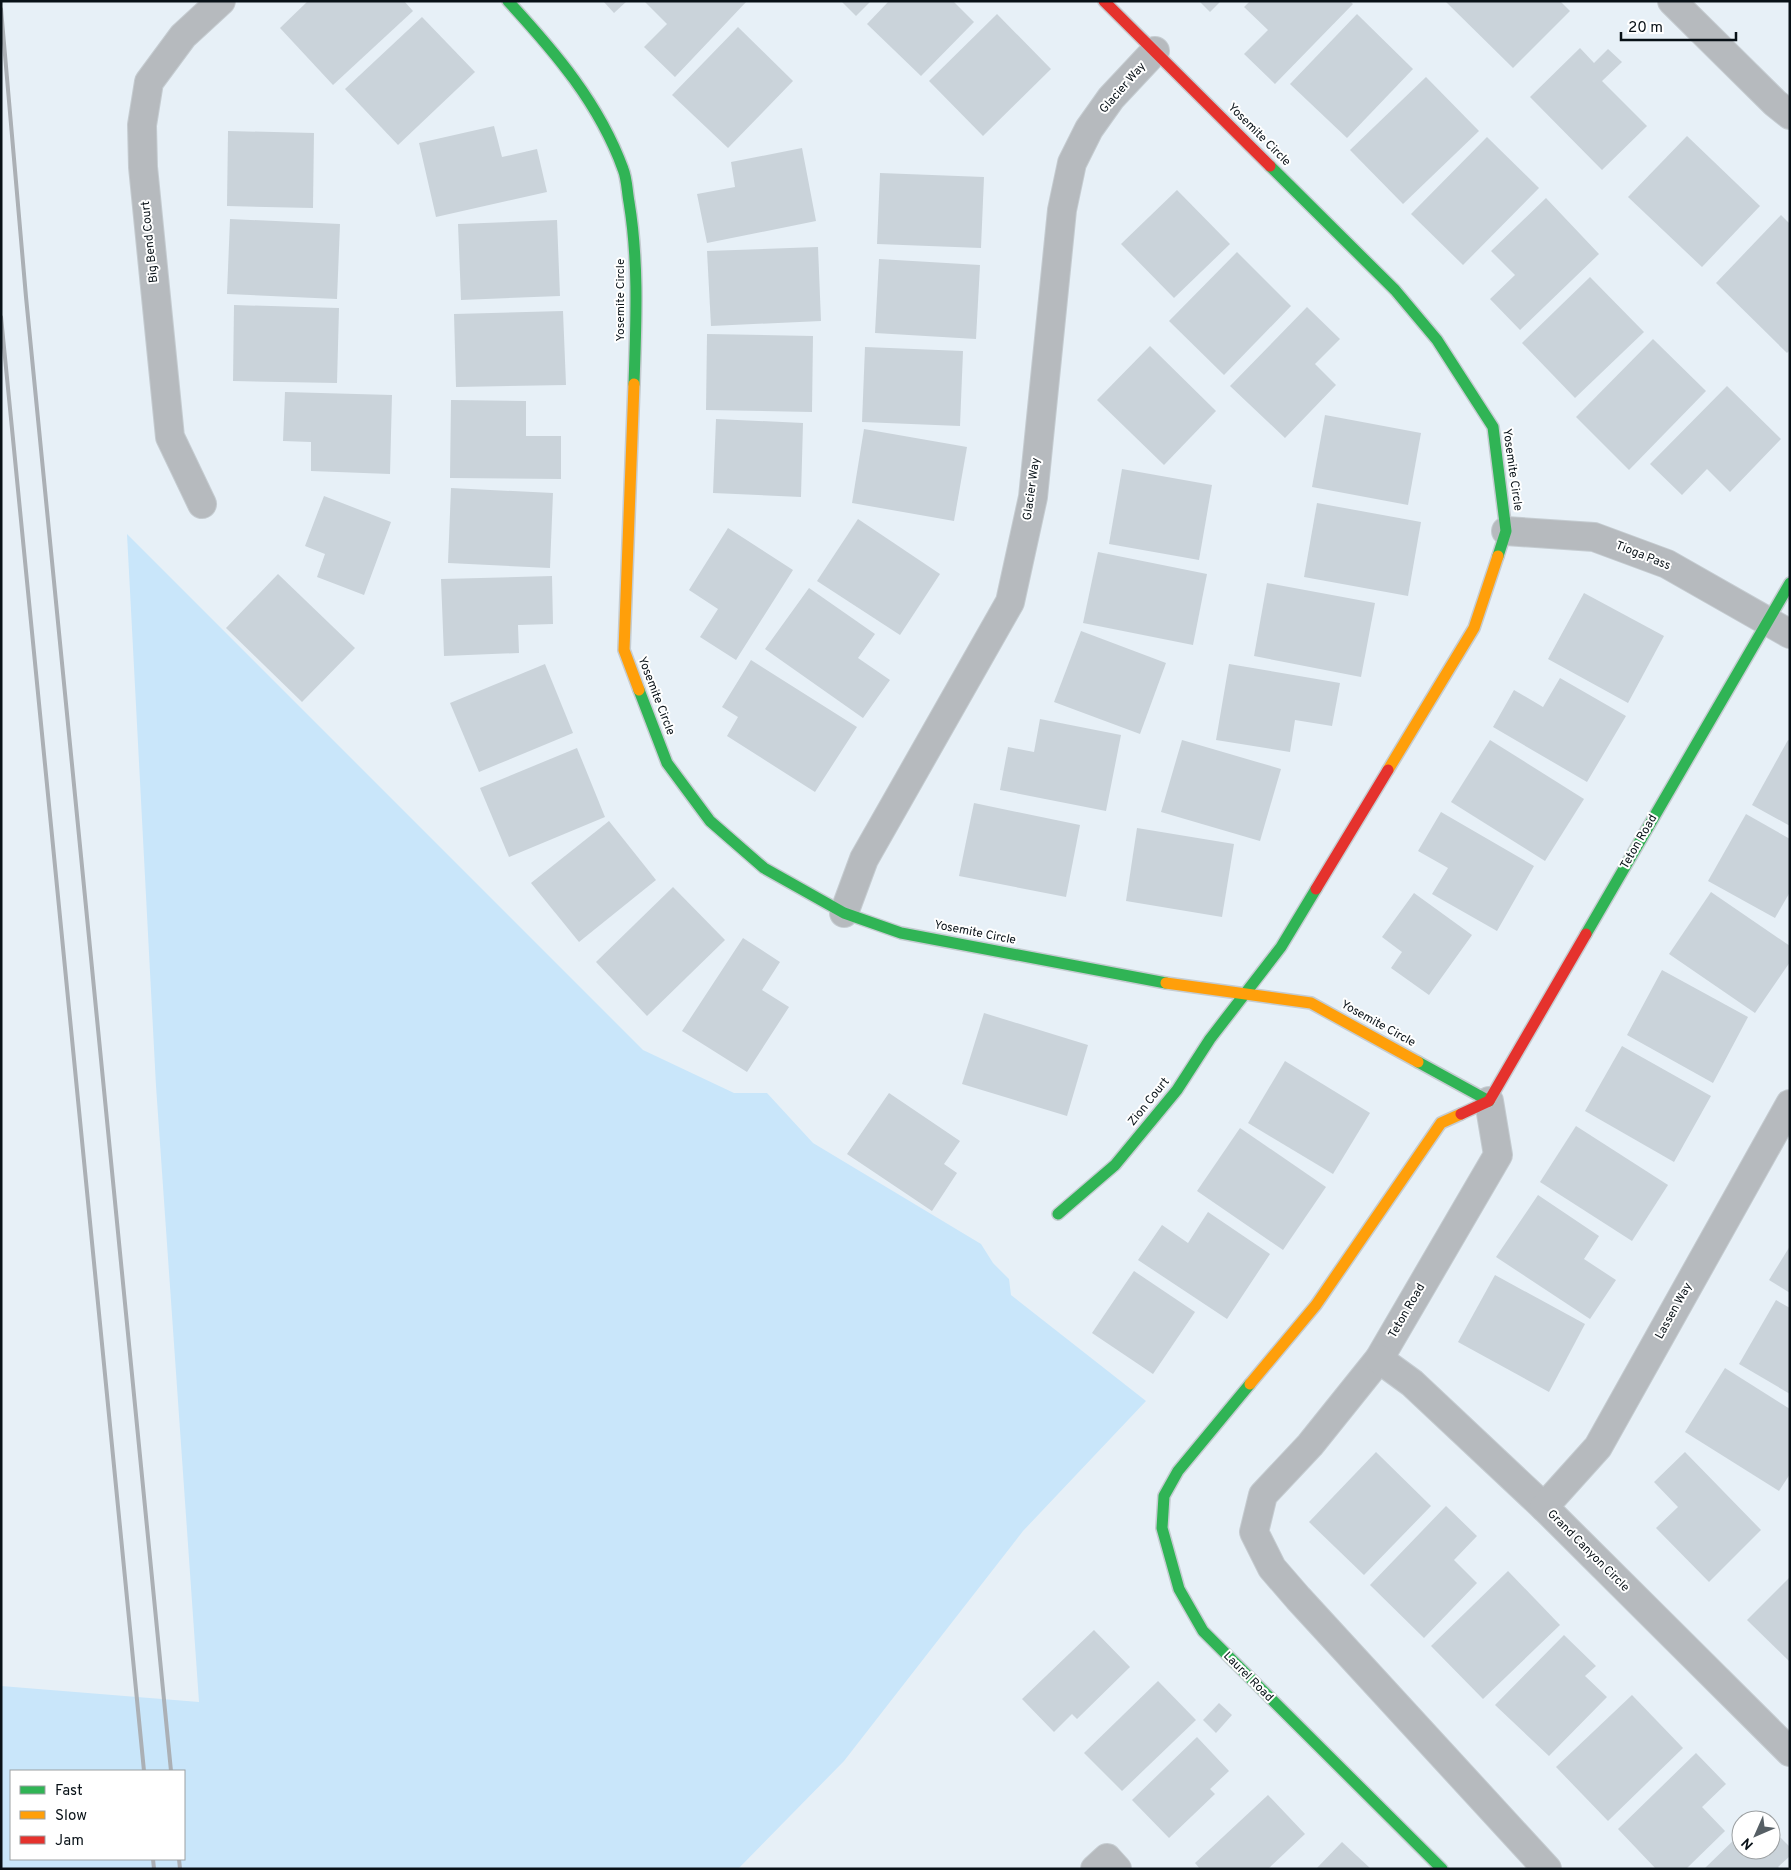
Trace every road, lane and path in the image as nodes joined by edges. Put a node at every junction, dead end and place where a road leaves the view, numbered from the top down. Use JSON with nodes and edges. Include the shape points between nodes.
{"nodes":[{"id":1,"x":221,"y":1,"type":"edge"},
{"id":2,"x":508,"y":1,"type":"edge"},
{"id":3,"x":1104,"y":1,"type":"edge"},
{"id":4,"x":1672,"y":1,"type":"edge"},
{"id":5,"x":1155,"y":52,"type":"junction"},
{"id":6,"x":1790,"y":115,"type":"edge"},
{"id":7,"x":202,"y":504,"type":"dead end"},
{"id":8,"x":1506,"y":532,"type":"junction"},
{"id":9,"x":1790,"y":583,"type":"edge"},
{"id":10,"x":1779,"y":627,"type":"edge"},
{"id":11,"x":844,"y":913,"type":"junction"},
{"id":12,"x":1245,"y":994,"type":"junction"},
{"id":13,"x":1489,"y":1101,"type":"junction"},
{"id":14,"x":1790,"y":1104,"type":"edge"},
{"id":15,"x":1058,"y":1214,"type":"dead end"},
{"id":16,"x":1379,"y":1359,"type":"junction"},
{"id":17,"x":1544,"y":1507,"type":"junction"},
{"id":18,"x":1790,"y":1752,"type":"edge"},
{"id":19,"x":1442,"y":1869,"type":"edge"},
{"id":20,"x":1547,"y":1869,"type":"edge"}],
"edges":[{"from":1,"to":7,"type":"street","name":"Big Bend Court","via":[[183,36],[149,82],[142,125],[143,167],[170,437]]},
{"from":2,"to":11,"type":"street","name":"Yosemite Circle","via":[[560,58],[597,111],[624,170],[632,220],[637,290],[624,650],[667,763],[710,821],[764,868]]},
{"from":3,"to":5,"type":"street","name":"Yosemite Circle"},
{"from":4,"to":6,"type":"street"},
{"from":5,"to":8,"type":"street","name":"Yosemite Circle","via":[[1395,290],[1437,340],[1493,427]]},
{"from":5,"to":11,"type":"street","name":"Glacier Way","via":[[1111,98],[1089,129],[1072,163],[1062,210],[1033,497],[1010,602],[864,859]]},
{"from":8,"to":10,"type":"street","name":"Tioga Pass","via":[[1594,537],[1667,564]]},
{"from":8,"to":12,"type":"street","name":"Yosemite Circle","via":[[1474,628],[1281,947]]},
{"from":9,"to":10,"type":"street","name":"Teton Road"},
{"from":10,"to":13,"type":"street","name":"Teton Road"},
{"from":11,"to":12,"type":"street","name":"Yosemite Circle","via":[[900,933],[1177,985]]},
{"from":12,"to":13,"type":"street","name":"Yosemite Circle","via":[[1311,1003]]},
{"from":12,"to":15,"type":"street","name":"Zion Court","via":[[1210,1039],[1177,1090],[1115,1165]]},
{"from":13,"to":16,"type":"street","name":"Teton Road","via":[[1498,1155]]},
{"from":13,"to":19,"type":"street","name":"Laurel Road","via":[[1441,1123],[1316,1305],[1178,1472],[1164,1496],[1162,1528],[1179,1589],[1202,1631]]},
{"from":14,"to":17,"type":"street","name":"Lassen Way","via":[[1598,1447]]},
{"from":16,"to":17,"type":"street","name":"Grand Canyon Circle","via":[[1412,1383]]},
{"from":16,"to":20,"type":"street","name":"Teton Road","via":[[1310,1445],[1263,1495],[1254,1532],[1272,1568]]},
{"from":17,"to":18,"type":"street","name":"Grand Canyon Circle"}]}
